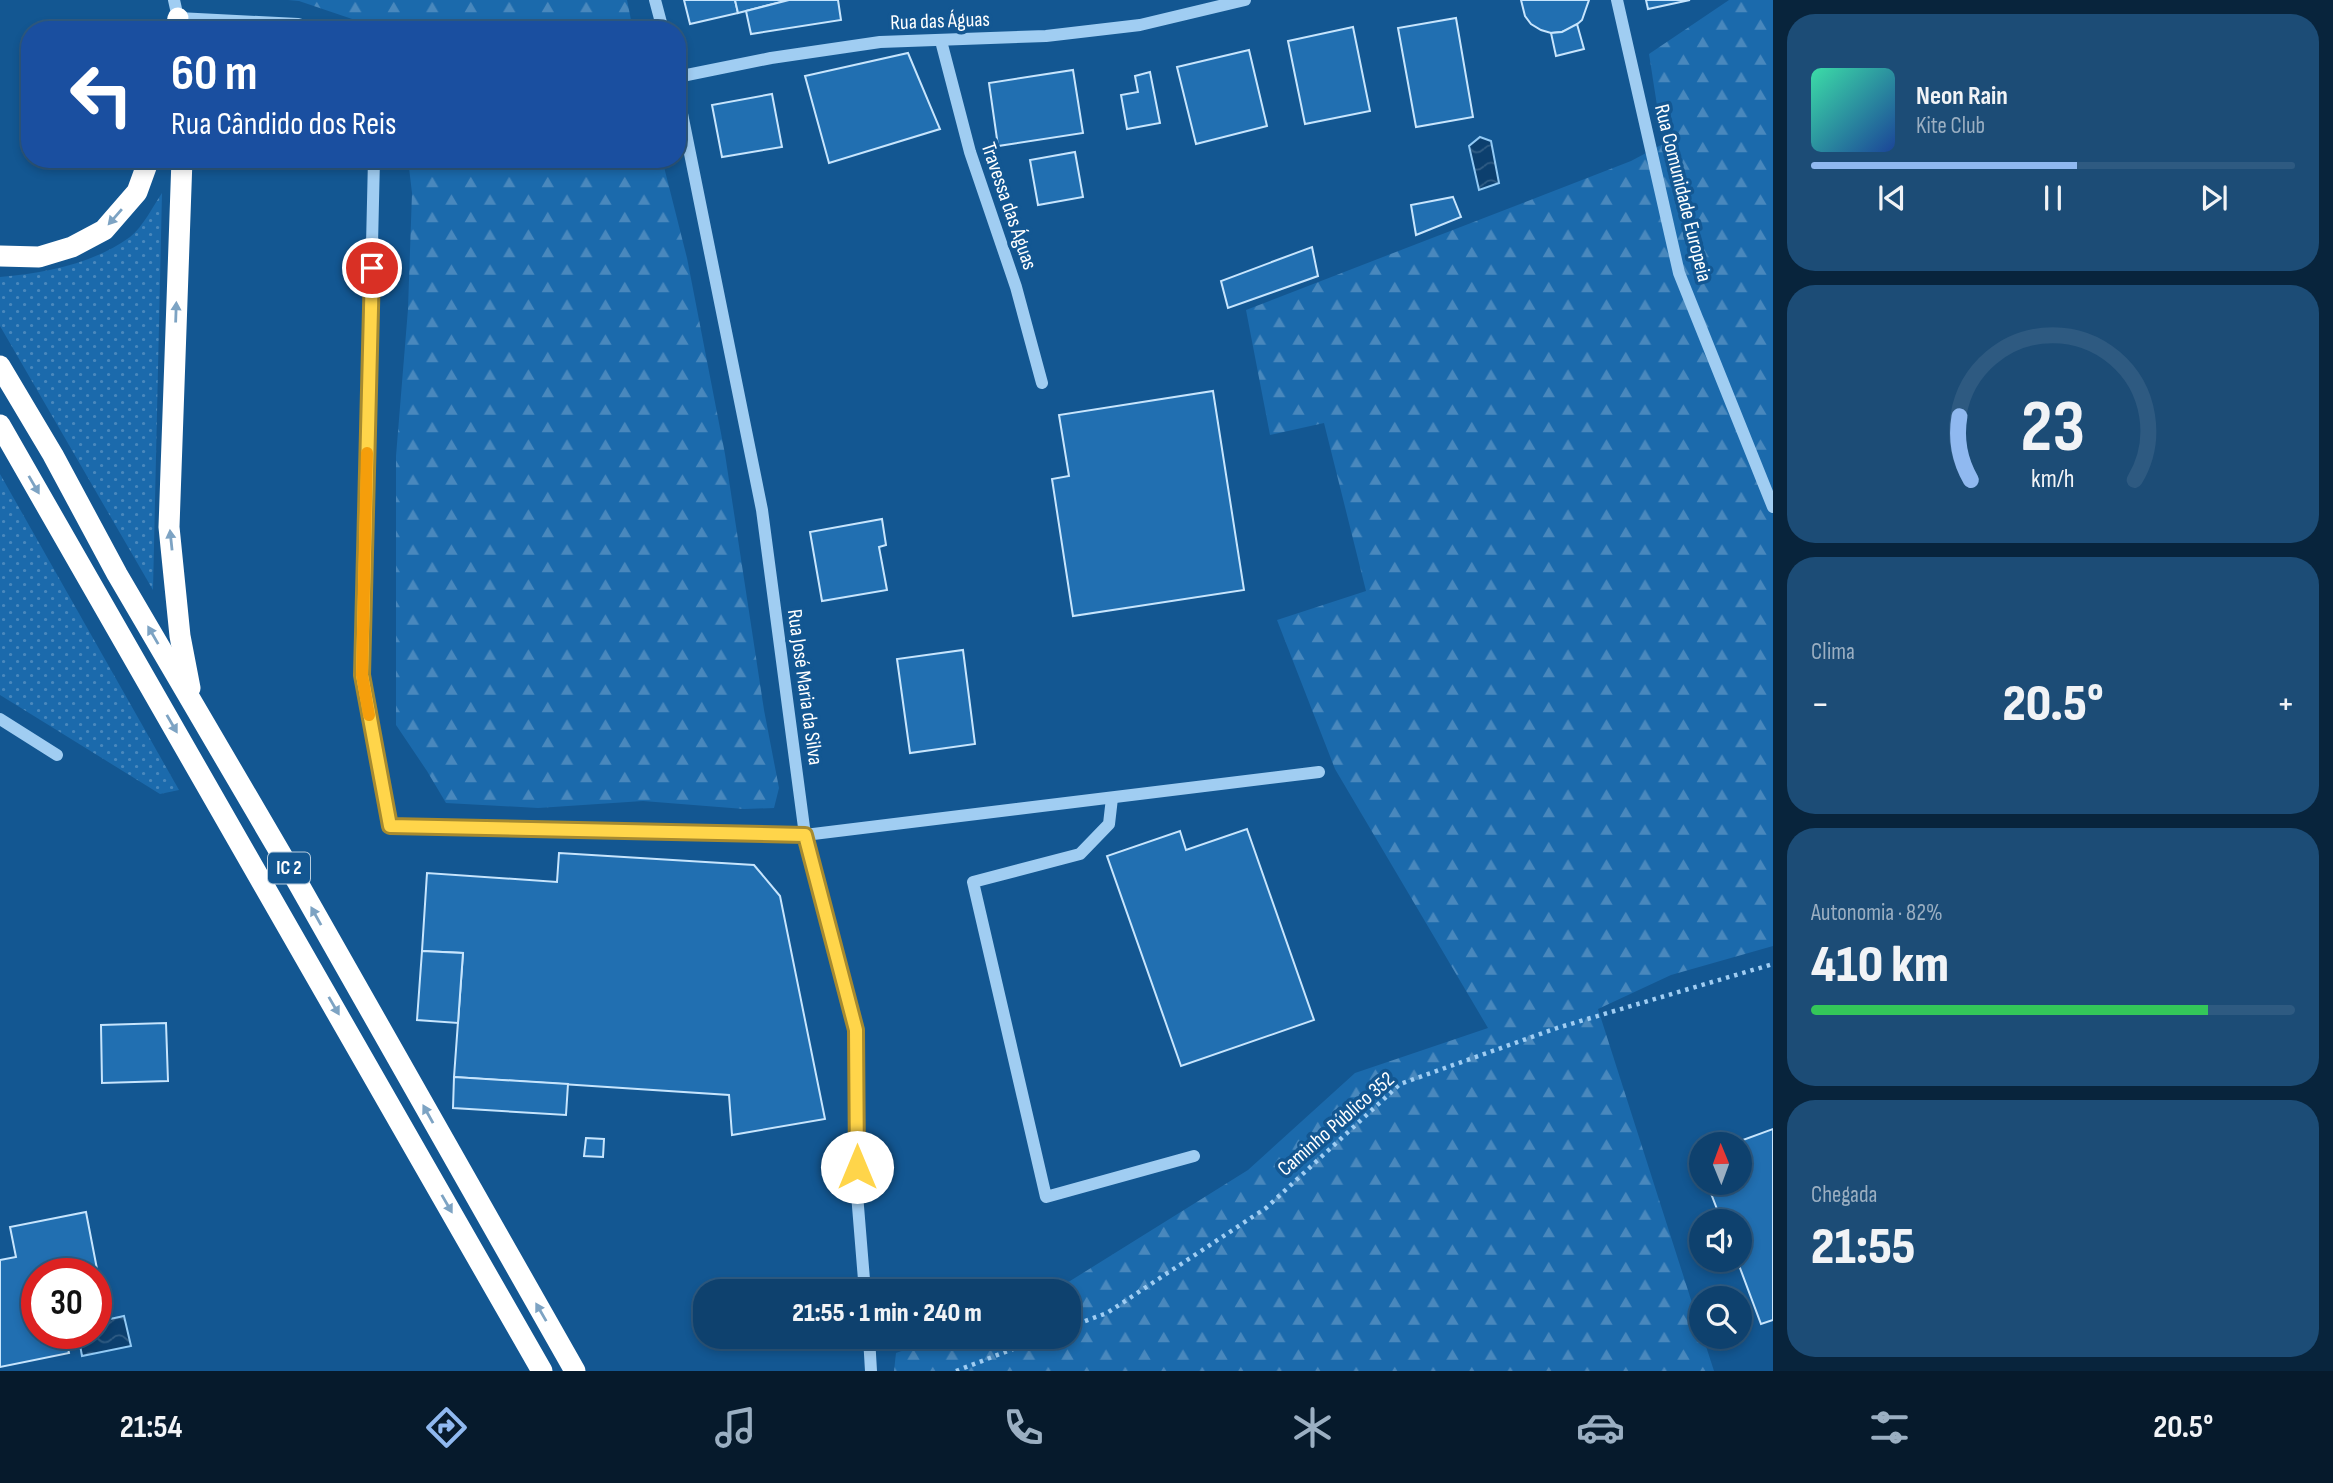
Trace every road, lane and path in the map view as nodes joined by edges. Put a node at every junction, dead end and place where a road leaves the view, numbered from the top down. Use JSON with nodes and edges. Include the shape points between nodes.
{"nodes":[{"id":1,"x":655,"y":0,"type":"edge"},
{"id":2,"x":1245,"y":0,"type":"edge"},
{"id":3,"x":1617,"y":0,"type":"edge"},
{"id":4,"x":177,"y":19,"type":"edge"},
{"id":5,"x":225,"y":21,"type":"edge"},
{"id":6,"x":661,"y":21,"type":"edge"},
{"id":7,"x":941,"y":41,"type":"junction"},
{"id":8,"x":686,"y":75,"type":"edge"},
{"id":9,"x":686,"y":134,"type":"edge"},
{"id":10,"x":146,"y":168,"type":"edge"},
{"id":11,"x":182,"y":168,"type":"edge"},
{"id":12,"x":374,"y":168,"type":"edge"},
{"id":13,"x":0,"y":256,"type":"edge"},
{"id":14,"x":0,"y":366,"type":"edge"},
{"id":15,"x":1042,"y":383,"type":"dead end"},
{"id":16,"x":0,"y":425,"type":"edge"},
{"id":17,"x":1773,"y":507,"type":"edge"},
{"id":18,"x":193,"y":704,"type":"junction"},
{"id":19,"x":0,"y":719,"type":"edge"},
{"id":20,"x":57,"y":755,"type":"dead end"},
{"id":21,"x":1319,"y":772,"type":"dead end"},
{"id":22,"x":1112,"y":798,"type":"junction"},
{"id":23,"x":805,"y":835,"type":"junction"},
{"id":24,"x":1773,"y":964,"type":"edge"},
{"id":25,"x":1194,"y":1156,"type":"dead end"},
{"id":26,"x":864,"y":1279,"type":"edge"},
{"id":27,"x":1081,"y":1323,"type":"edge"},
{"id":28,"x":870,"y":1349,"type":"edge"},
{"id":29,"x":1013,"y":1349,"type":"edge"},
{"id":30,"x":542,"y":1371,"type":"edge"},
{"id":31,"x":575,"y":1371,"type":"edge"},
{"id":32,"x":871,"y":1371,"type":"edge"},
{"id":33,"x":956,"y":1371,"type":"edge"}],
"edges":[{"from":1,"to":6,"type":"street"},
{"from":2,"to":7,"type":"street","name":"Rua das Águas","via":[[1140,25]]},
{"from":3,"to":17,"type":"street","name":"Rua Comunidade Europeia","via":[[1679,273]]},
{"from":4,"to":5,"type":"street"},
{"from":7,"to":8,"type":"street","name":"Rua das Águas","via":[[880,42]]},
{"from":7,"to":15,"type":"street","name":"Travessa das Águas","via":[[970,152],[1016,287]]},
{"from":9,"to":23,"type":"street","name":"Rua José Maria da Silva","via":[[762,510]]},
{"from":10,"to":13,"type":"highway","one_way":true,"via":[[137,191],[104,230],[39,257]]},
{"from":18,"to":11,"type":"highway","one_way":true,"via":[[180,636],[169,527]]},
{"from":12,"to":23,"type":"street","via":[[362,675],[390,826]]},
{"from":18,"to":14,"type":"highway","number":"IC 2","one_way":true},
{"from":16,"to":30,"type":"highway","number":"IC 2","one_way":true},
{"from":31,"to":18,"type":"highway","number":"IC 2","one_way":true},
{"from":19,"to":20,"type":"street"},
{"from":21,"to":22,"type":"street"},
{"from":22,"to":23,"type":"street"},
{"from":22,"to":25,"type":"street","via":[[1109,824],[1080,854],[973,883],[1046,1197]]},
{"from":23,"to":26,"type":"street","name":"Rua José Maria da Silva","via":[[856,1030],[857,1194]]},
{"from":24,"to":27,"type":"path","name":"Caminho Público 352","via":[[1557,1028],[1400,1084],[1266,1208],[1107,1313]]},
{"from":28,"to":32,"type":"street"},
{"from":29,"to":33,"type":"path"}]}
